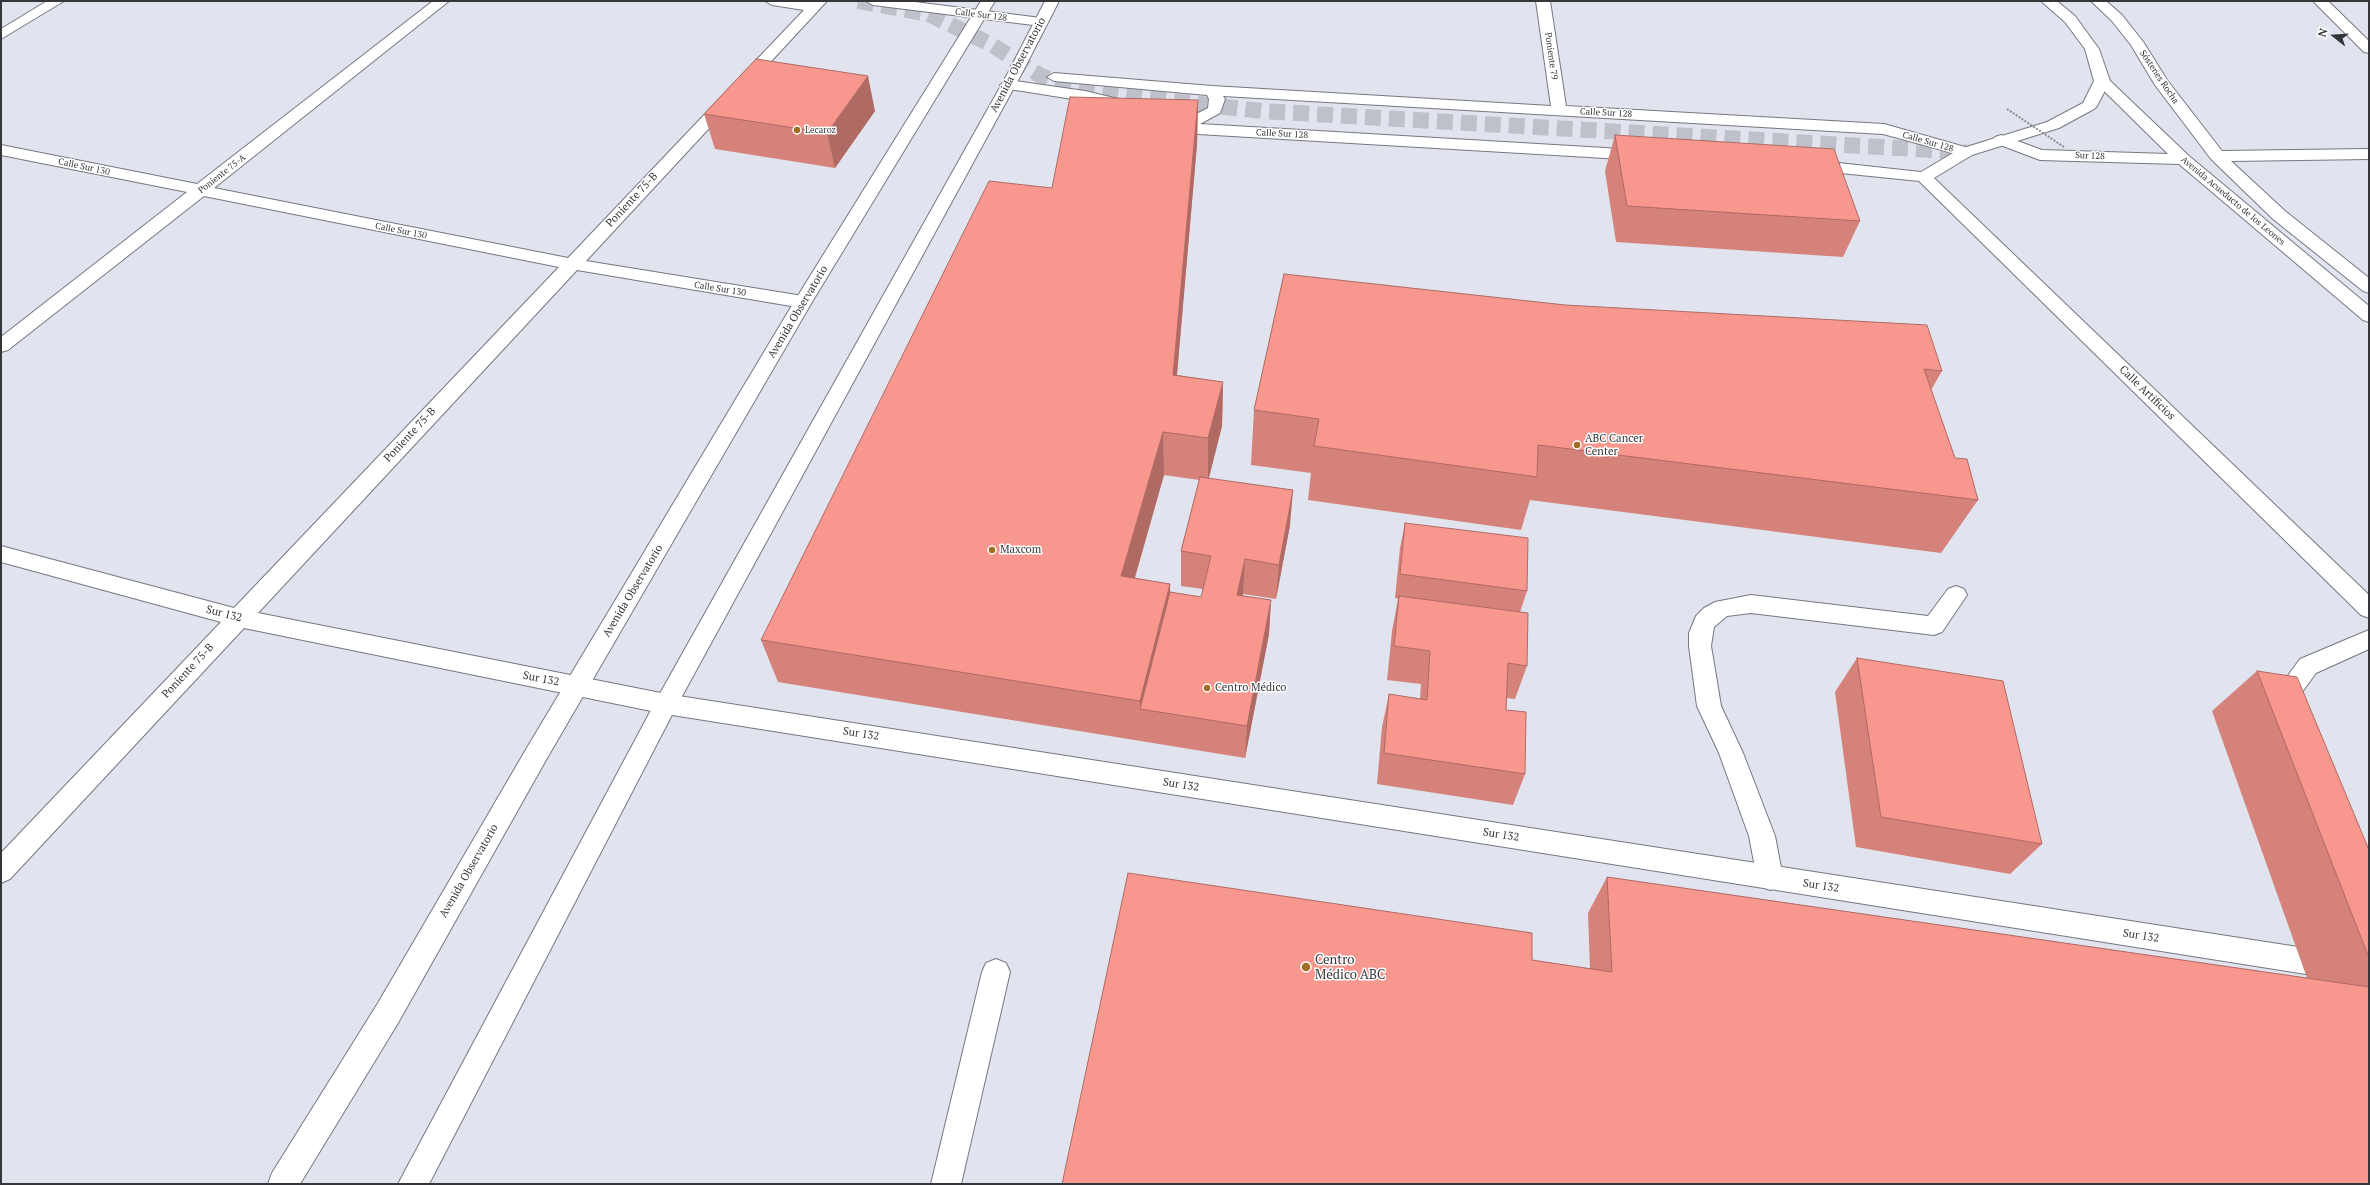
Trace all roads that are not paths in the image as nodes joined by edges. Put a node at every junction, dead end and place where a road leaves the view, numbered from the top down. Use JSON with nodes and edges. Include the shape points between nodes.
{"nodes":[{"id":1,"x":57,"y":1,"type":"edge"},
{"id":2,"x":442,"y":1,"type":"edge"},
{"id":3,"x":772,"y":1,"type":"edge"},
{"id":4,"x":873,"y":1,"type":"edge"},
{"id":5,"x":1052,"y":1,"type":"edge"},
{"id":6,"x":1543,"y":1,"type":"edge"},
{"id":7,"x":2048,"y":1,"type":"edge"},
{"id":8,"x":2098,"y":1,"type":"edge"},
{"id":9,"x":2320,"y":1,"type":"edge"},
{"id":10,"x":817,"y":4,"type":"edge"},
{"id":11,"x":984,"y":8,"type":"edge"},
{"id":12,"x":1041,"y":22,"type":"junction"},
{"id":13,"x":1,"y":35,"type":"edge"},
{"id":14,"x":2369,"y":49,"type":"edge"},
{"id":15,"x":1012,"y":79,"type":"junction"},
{"id":16,"x":2102,"y":81,"type":"junction"},
{"id":17,"x":1212,"y":91,"type":"junction"},
{"id":18,"x":1136,"y":108,"type":"edge"},
{"id":19,"x":1559,"y":111,"type":"junction"},
{"id":20,"x":1156,"y":115,"type":"edge"},
{"id":21,"x":1181,"y":128,"type":"junction"},
{"id":22,"x":2001,"y":140,"type":"junction"},
{"id":23,"x":1,"y":150,"type":"edge"},
{"id":24,"x":1966,"y":152,"type":"junction"},
{"id":25,"x":2369,"y":154,"type":"edge"},
{"id":26,"x":1658,"y":156,"type":"edge"},
{"id":27,"x":2217,"y":156,"type":"junction"},
{"id":28,"x":2183,"y":159,"type":"junction"},
{"id":29,"x":1793,"y":164,"type":"edge"},
{"id":30,"x":1924,"y":177,"type":"junction"},
{"id":31,"x":200,"y":191,"type":"junction"},
{"id":32,"x":572,"y":264,"type":"junction"},
{"id":33,"x":2369,"y":287,"type":"edge"},
{"id":34,"x":803,"y":302,"type":"junction"},
{"id":35,"x":2369,"y":316,"type":"edge"},
{"id":36,"x":1,"y":346,"type":"edge"},
{"id":37,"x":1,"y":554,"type":"edge"},
{"id":38,"x":1956,"y":595,"type":"dead end"},
{"id":39,"x":2369,"y":609,"type":"edge"},
{"id":40,"x":237,"y":618,"type":"junction"},
{"id":41,"x":2369,"y":639,"type":"edge"},
{"id":42,"x":577,"y":686,"type":"junction"},
{"id":43,"x":666,"y":704,"type":"junction"},
{"id":44,"x":2278,"y":727,"type":"edge"},
{"id":45,"x":1,"y":871,"type":"edge"},
{"id":46,"x":1770,"y":878,"type":"junction"},
{"id":47,"x":2363,"y":963,"type":"edge"},
{"id":48,"x":996,"y":972,"type":"dead end"},
{"id":49,"x":283,"y":1184,"type":"edge"},
{"id":50,"x":413,"y":1184,"type":"edge"},
{"id":51,"x":946,"y":1184,"type":"edge"}],
"edges":[{"from":1,"to":13,"type":"street"},
{"from":2,"to":31,"type":"street","name":"Poniente 75-A"},
{"from":3,"to":10,"type":"street"},
{"from":4,"to":11,"type":"street","name":"Calle Sur 128"},
{"from":5,"to":12,"type":"street","name":"Avenida Observatorio"},
{"from":6,"to":19,"type":"street","name":"Poniente 79"},
{"from":7,"to":16,"type":"street","via":[[2070,20],[2092,49]]},
{"from":8,"to":27,"type":"street","name":"Sóstenes Rocha","via":[[2117,18],[2137,43],[2160,82]]},
{"from":9,"to":14,"type":"street"},
{"from":10,"to":32,"type":"street","name":"Poniente 75-B"},
{"from":11,"to":12,"type":"street","name":"Calle Sur 128"},
{"from":11,"to":34,"type":"street","name":"Avenida Observatorio"},
{"from":12,"to":15,"type":"street","name":"Avenida Observatorio"},
{"from":15,"to":17,"type":"street","name":"Calle Sur 128"},
{"from":15,"to":18,"type":"street"},
{"from":15,"to":43,"type":"street","name":"Avenida Observatorio"},
{"from":16,"to":22,"type":"street","via":[[2089,106],[2074,115],[2053,125]]},
{"from":16,"to":28,"type":"street","name":"Avenida Acueducto de los Leones"},
{"from":17,"to":19,"type":"street","name":"Calle Sur 128"},
{"from":17,"to":21,"type":"street","via":[[1217,99],[1214,110]]},
{"from":19,"to":24,"type":"street","name":"Calle Sur 128","via":[[1884,129]]},
{"from":20,"to":21,"type":"street","name":"Calle Sur 128"},
{"from":21,"to":26,"type":"street","name":"Calle Sur 128"},
{"from":22,"to":24,"type":"street"},
{"from":22,"to":28,"type":"street","name":"Sur 128","via":[[2040,155]]},
{"from":23,"to":31,"type":"street","name":"Calle Sur 130"},
{"from":24,"to":30,"type":"street","name":"Calle Sur 128"},
{"from":25,"to":27,"type":"street"},
{"from":27,"to":33,"type":"street","name":"Avenida Acueducto de los Leones","via":[[2274,210]]},
{"from":28,"to":35,"type":"street","name":"Avenida Acueducto de los Leones"},
{"from":29,"to":30,"type":"street"},
{"from":30,"to":39,"type":"street","name":"Calle Artificios"},
{"from":31,"to":32,"type":"street","name":"Calle Sur 130"},
{"from":31,"to":36,"type":"street","name":"Poniente 75-A"},
{"from":32,"to":34,"type":"street","name":"Calle Sur 130"},
{"from":32,"to":40,"type":"street","name":"Poniente 75-B"},
{"from":34,"to":42,"type":"street","name":"Avenida Observatorio"},
{"from":37,"to":40,"type":"street","name":"Sur 132"},
{"from":38,"to":46,"type":"street","via":[[1934,626],[1751,604],[1723,608],[1704,622],[1700,633],[1700,646],[1709,706],[1731,753],[1762,836]]},
{"from":40,"to":42,"type":"street","name":"Sur 132"},
{"from":40,"to":45,"type":"street","name":"Poniente 75-B"},
{"from":41,"to":44,"type":"street","via":[[2308,666],[2273,712]]},
{"from":42,"to":43,"type":"street","name":"Sur 132"},
{"from":42,"to":49,"type":"street","name":"Avenida Observatorio","via":[[388,1013]]},
{"from":43,"to":46,"type":"street","name":"Sur 132"},
{"from":43,"to":50,"type":"street","name":"Avenida Observatorio"},
{"from":46,"to":47,"type":"street","name":"Sur 132"},
{"from":48,"to":51,"type":"street"}]}
